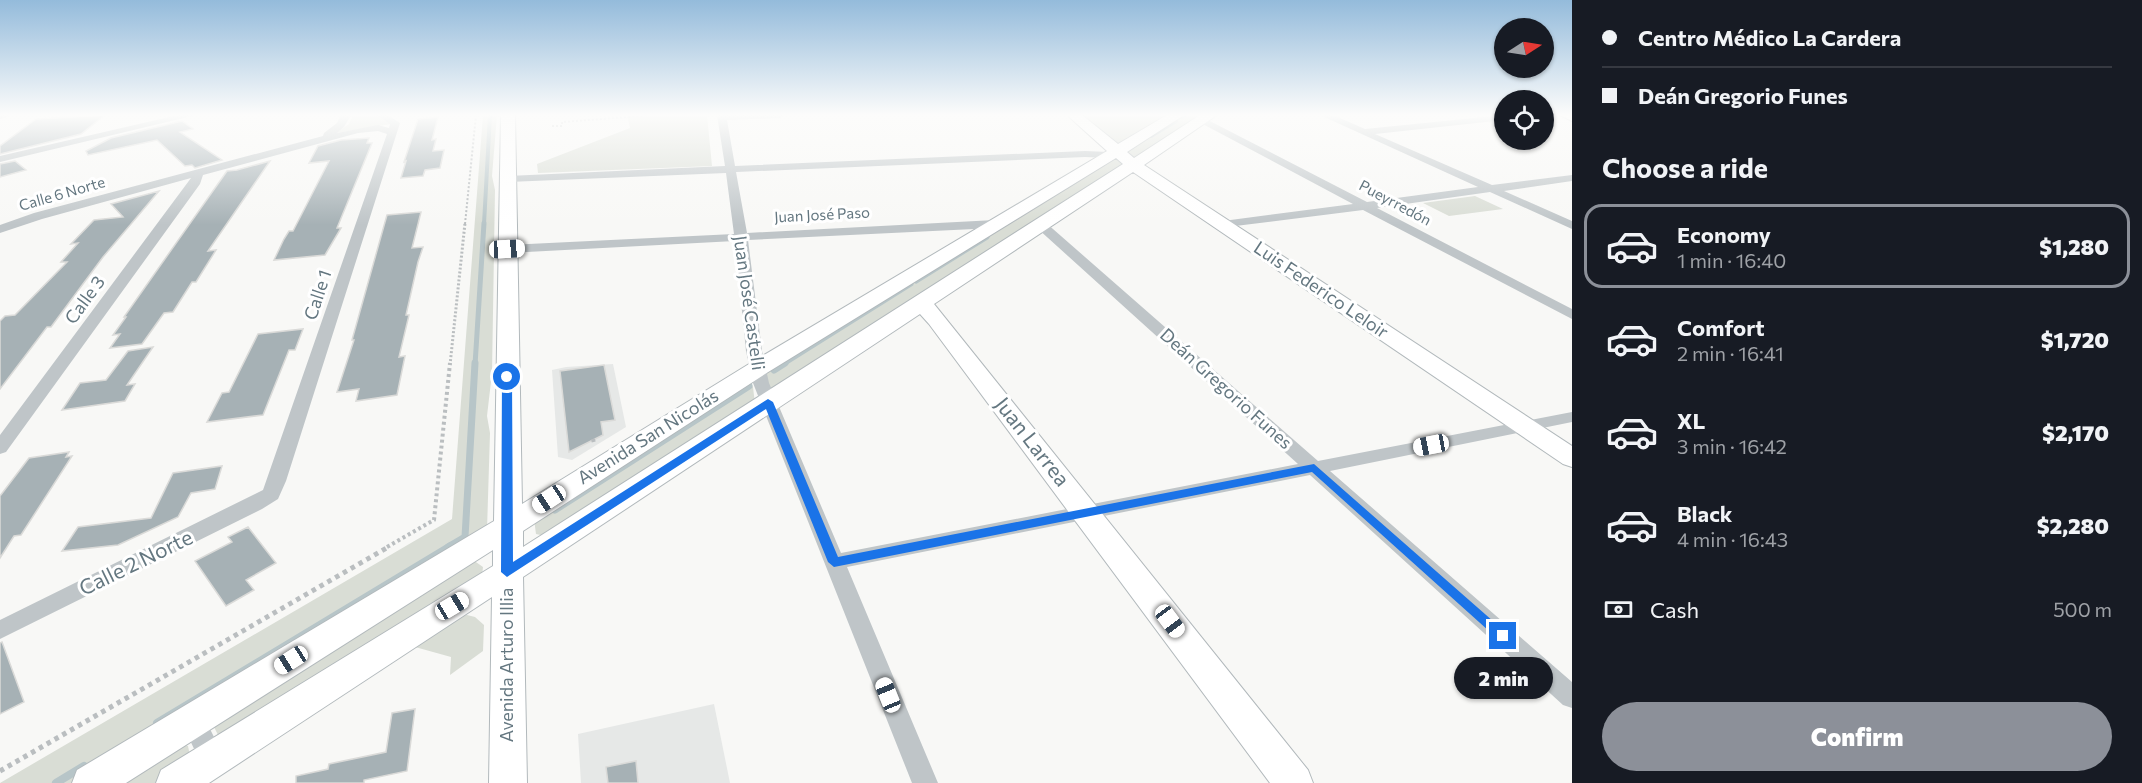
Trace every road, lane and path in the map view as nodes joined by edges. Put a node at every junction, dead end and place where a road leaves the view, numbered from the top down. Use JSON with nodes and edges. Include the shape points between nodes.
{"nodes":[{"id":1,"x":32,"y":152,"type":"edge"},
{"id":2,"x":279,"y":152,"type":"edge"},
{"id":3,"x":386,"y":152,"type":"edge"},
{"id":4,"x":472,"y":152,"type":"edge"},
{"id":5,"x":507,"y":152,"type":"edge"},
{"id":6,"x":728,"y":152,"type":"edge"},
{"id":7,"x":1154,"y":152,"type":"edge"},
{"id":8,"x":1267,"y":152,"type":"edge"},
{"id":9,"x":1406,"y":152,"type":"edge"},
{"id":10,"x":1112,"y":153,"type":"junction"},
{"id":11,"x":0,"y":159,"type":"edge"},
{"id":12,"x":1133,"y":165,"type":"junction"},
{"id":13,"x":731,"y":169,"type":"junction"},
{"id":14,"x":198,"y":173,"type":"junction"},
{"id":15,"x":1572,"y":178,"type":"edge"},
{"id":16,"x":506,"y":179,"type":"junction"},
{"id":17,"x":1492,"y":189,"type":"junction"},
{"id":18,"x":1365,"y":206,"type":"junction"},
{"id":19,"x":995,"y":224,"type":"junction"},
{"id":20,"x":1041,"y":225,"type":"junction"},
{"id":21,"x":1223,"y":225,"type":"junction"},
{"id":22,"x":1572,"y":225,"type":"edge"},
{"id":23,"x":0,"y":229,"type":"edge"},
{"id":24,"x":741,"y":236,"type":"junction"},
{"id":25,"x":507,"y":249,"type":"junction"},
{"id":26,"x":921,"y":303,"type":"junction"},
{"id":27,"x":1572,"y":315,"type":"edge"},
{"id":28,"x":757,"y":369,"type":"junction"},
{"id":29,"x":768,"y":402,"type":"junction"},
{"id":30,"x":1572,"y":417,"type":"edge"},
{"id":31,"x":1525,"y":426,"type":"junction"},
{"id":32,"x":0,"y":448,"type":"edge"},
{"id":33,"x":1572,"y":458,"type":"edge"},
{"id":34,"x":1314,"y":468,"type":"junction"},
{"id":35,"x":271,"y":494,"type":"joint"},
{"id":36,"x":1087,"y":512,"type":"junction"},
{"id":37,"x":507,"y":526,"type":"junction"},
{"id":38,"x":834,"y":562,"type":"junction"},
{"id":39,"x":507,"y":572,"type":"junction"},
{"id":40,"x":0,"y":630,"type":"edge"},
{"id":41,"x":1572,"y":697,"type":"edge"},
{"id":42,"x":193,"y":721,"type":"junction"},
{"id":43,"x":212,"y":759,"type":"junction"},
{"id":44,"x":0,"y":771,"type":"edge"},
{"id":45,"x":92,"y":783,"type":"edge"},
{"id":46,"x":175,"y":783,"type":"edge"},
{"id":47,"x":508,"y":783,"type":"edge"},
{"id":48,"x":925,"y":783,"type":"edge"},
{"id":49,"x":1294,"y":783,"type":"edge"}],
"edges":[{"from":1,"to":11,"type":"street"},
{"from":2,"to":14,"type":"street","name":"Calle 6 Norte"},
{"from":3,"to":35,"type":"street","name":"Calle 1"},
{"from":4,"to":44,"type":"path","via":[[434,520]]},
{"from":5,"to":16,"type":"street","name":"Avenida Arturo Illia"},
{"from":6,"to":13,"type":"street","name":"Juan José Castelli"},
{"from":7,"to":12,"type":"street","name":"Avenida San Nicolás"},
{"from":8,"to":18,"type":"street","name":"Pueyrredón"},
{"from":9,"to":17,"type":"street"},
{"from":10,"to":12,"type":"street","name":"Luis Federico Leloir"},
{"from":10,"to":13,"type":"street"},
{"from":10,"to":19,"type":"street","name":"Avenida San Nicolás"},
{"from":12,"to":20,"type":"street","name":"Avenida San Nicolás"},
{"from":12,"to":21,"type":"street","name":"Luis Federico Leloir"},
{"from":13,"to":16,"type":"street"},
{"from":13,"to":24,"type":"street","name":"Juan José Castelli"},
{"from":14,"to":23,"type":"street","name":"Calle 6 Norte"},
{"from":14,"to":32,"type":"street","name":"Calle 3","via":[[196,182]]},
{"from":15,"to":17,"type":"street"},
{"from":16,"to":25,"type":"street","name":"Avenida Arturo Illia"},
{"from":17,"to":18,"type":"street"},
{"from":17,"to":22,"type":"street"},
{"from":18,"to":21,"type":"street"},
{"from":18,"to":27,"type":"street","name":"Pueyrredón"},
{"from":19,"to":24,"type":"street","name":"Juan José Paso"},
{"from":19,"to":28,"type":"street","name":"Avenida San Nicolás"},
{"from":20,"to":26,"type":"street","name":"Avenida San Nicolás"},
{"from":20,"to":34,"type":"street","name":"Deán Gregorio Funes"},
{"from":21,"to":31,"type":"street","name":"Luis Federico Leloir"},
{"from":24,"to":25,"type":"street","name":"Juan José Paso"},
{"from":24,"to":28,"type":"street","name":"Juan José Castelli"},
{"from":25,"to":37,"type":"street","name":"Avenida Arturo Illia"},
{"from":26,"to":29,"type":"street","name":"Avenida San Nicolás"},
{"from":26,"to":36,"type":"street","name":"Juan Larrea"},
{"from":28,"to":29,"type":"street","name":"Juan José Castelli"},
{"from":28,"to":37,"type":"street","name":"Avenida San Nicolás"},
{"from":29,"to":38,"type":"street","name":"Juan José Castelli"},
{"from":29,"to":39,"type":"street","name":"Avenida San Nicolás"},
{"from":30,"to":31,"type":"street"},
{"from":31,"to":33,"type":"street","name":"Luis Federico Leloir"},
{"from":31,"to":34,"type":"street"},
{"from":34,"to":36,"type":"street"},
{"from":34,"to":41,"type":"street","name":"Deán Gregorio Funes"},
{"from":35,"to":40,"type":"street","name":"Calle 2 Norte"},
{"from":36,"to":38,"type":"street"},
{"from":36,"to":49,"type":"street","name":"Juan Larrea"},
{"from":37,"to":39,"type":"street","name":"Avenida Arturo Illia"},
{"from":37,"to":42,"type":"street","name":"Avenida San Nicolás"},
{"from":38,"to":48,"type":"street","name":"Juan José Castelli"},
{"from":39,"to":43,"type":"street","name":"Avenida San Nicolás"},
{"from":39,"to":47,"type":"street","name":"Avenida Arturo Illia"},
{"from":42,"to":43,"type":"street"},
{"from":42,"to":45,"type":"street","name":"Avenida San Nicolás"},
{"from":43,"to":46,"type":"street","name":"Avenida San Nicolás"}]}
